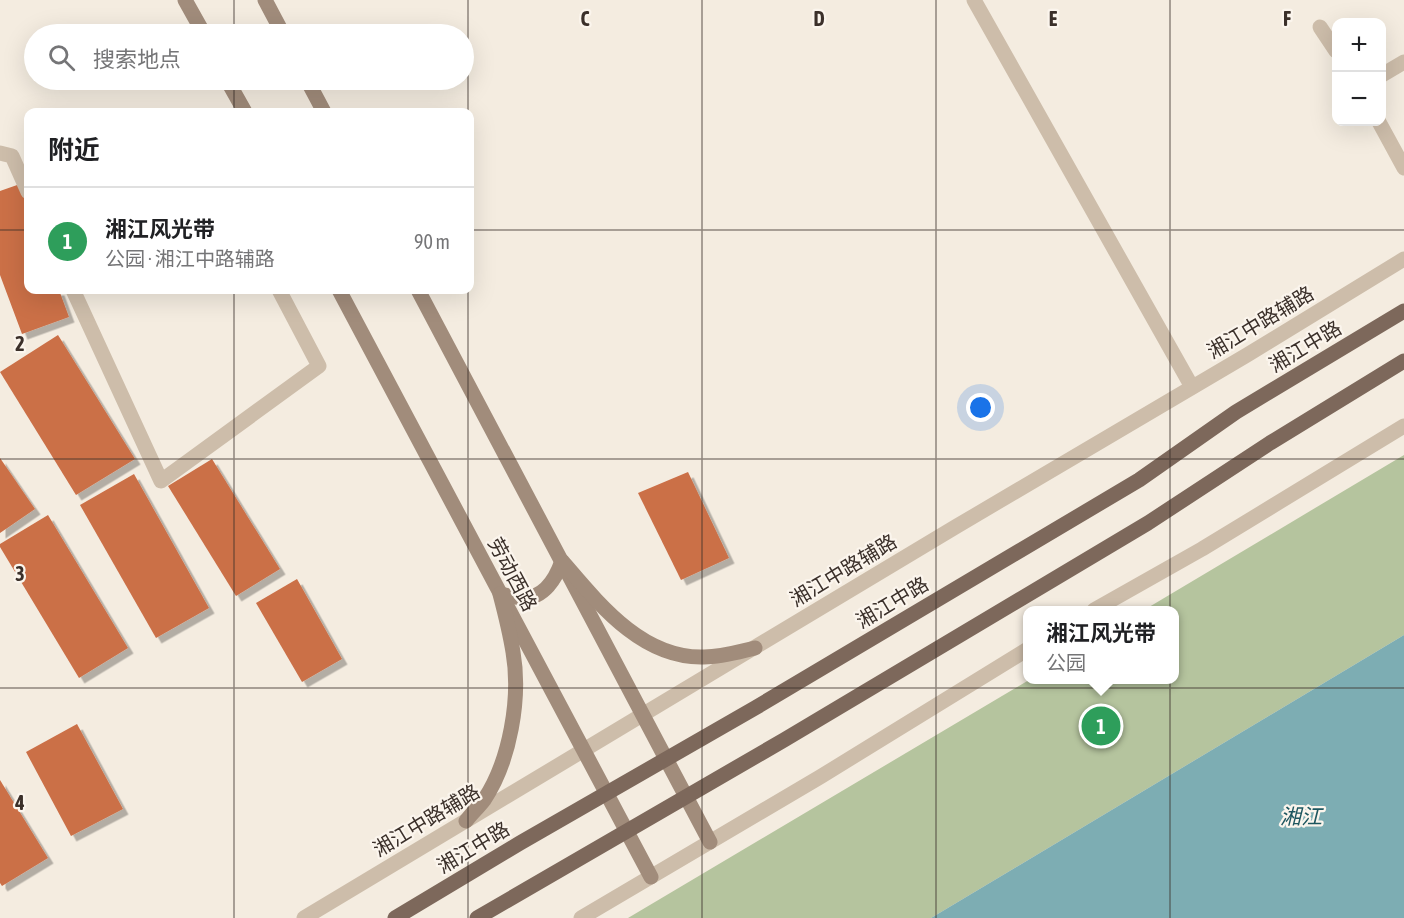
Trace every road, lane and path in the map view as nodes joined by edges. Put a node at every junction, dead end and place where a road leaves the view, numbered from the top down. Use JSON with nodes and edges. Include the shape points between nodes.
{"nodes":[{"id":1,"x":185,"y":0,"type":"edge"},
{"id":2,"x":265,"y":0,"type":"edge"},
{"id":3,"x":974,"y":0,"type":"edge"},
{"id":4,"x":198,"y":24,"type":"edge"},
{"id":5,"x":278,"y":24,"type":"edge"},
{"id":6,"x":1320,"y":27,"type":"dead end"},
{"id":7,"x":1332,"y":45,"type":"edge"},
{"id":8,"x":1404,"y":63,"type":"edge"},
{"id":9,"x":1386,"y":73,"type":"edge"},
{"id":10,"x":233,"y":90,"type":"edge"},
{"id":11,"x":312,"y":90,"type":"edge"},
{"id":12,"x":243,"y":108,"type":"edge"},
{"id":13,"x":322,"y":108,"type":"edge"},
{"id":14,"x":1381,"y":126,"type":"edge"},
{"id":15,"x":0,"y":153,"type":"edge"},
{"id":16,"x":1404,"y":168,"type":"edge"},
{"id":17,"x":24,"y":183,"type":"edge"},
{"id":18,"x":1404,"y":259,"type":"edge"},
{"id":19,"x":75,"y":294,"type":"edge"},
{"id":20,"x":281,"y":294,"type":"edge"},
{"id":21,"x":341,"y":294,"type":"edge"},
{"id":22,"x":420,"y":294,"type":"edge"},
{"id":23,"x":1404,"y":311,"type":"edge"},
{"id":24,"x":1404,"y":361,"type":"edge"},
{"id":25,"x":1192,"y":387,"type":"junction"},
{"id":26,"x":1404,"y":426,"type":"edge"},
{"id":27,"x":562,"y":561,"type":"junction"},
{"id":28,"x":500,"y":594,"type":"junction"},
{"id":29,"x":1101,"y":606,"type":"edge"},
{"id":30,"x":754,"y":648,"type":"junction"},
{"id":31,"x":1023,"y":651,"type":"edge"},
{"id":32,"x":643,"y":715,"type":"junction"},
{"id":33,"x":583,"y":751,"type":"junction"},
{"id":34,"x":666,"y":758,"type":"junction"},
{"id":35,"x":606,"y":794,"type":"junction"},
{"id":36,"x":686,"y":796,"type":"junction"},
{"id":37,"x":466,"y":821,"type":"junction"},
{"id":38,"x":626,"y":831,"type":"junction"},
{"id":39,"x":710,"y":842,"type":"junction"},
{"id":40,"x":651,"y":877,"type":"junction"},
{"id":41,"x":304,"y":918,"type":"edge"},
{"id":42,"x":395,"y":918,"type":"edge"},
{"id":43,"x":477,"y":918,"type":"edge"},
{"id":44,"x":580,"y":918,"type":"edge"}],
"edges":[{"from":1,"to":4,"type":"main road"},
{"from":2,"to":5,"type":"main road"},
{"from":3,"to":25,"type":"street"},
{"from":6,"to":7,"type":"street"},
{"from":8,"to":9,"type":"street"},
{"from":10,"to":12,"type":"main road"},
{"from":11,"to":13,"type":"main road"},
{"from":14,"to":16,"type":"street"},
{"from":15,"to":17,"type":"street","via":[[12,156]]},
{"from":18,"to":25,"type":"street","name":"湘江中路辅路"},
{"from":19,"to":20,"type":"street","via":[[161,481],[319,366]]},
{"from":21,"to":28,"type":"main road","name":"劳动西路"},
{"from":22,"to":27,"type":"main road"},
{"from":23,"to":34,"type":"main road","name":"湘江中路","via":[[1236,412],[1139,480]]},
{"from":24,"to":36,"type":"main road","via":[[1148,523]]},
{"from":25,"to":30,"type":"street","name":"湘江中路辅路"},
{"from":26,"to":29,"type":"street"},
{"from":27,"to":28,"type":"main road","via":[[557,576],[538,595],[525,598]]},
{"from":27,"to":30,"type":"main road","via":[[609,613],[653,646],[702,657]]},
{"from":27,"to":32,"type":"main road"},
{"from":28,"to":33,"type":"main road","name":"劳动西路"},
{"from":28,"to":37,"type":"main road","via":[[516,679],[511,732],[495,780]]},
{"from":30,"to":32,"type":"street","name":"湘江中路辅路"},
{"from":31,"to":39,"type":"street"},
{"from":32,"to":33,"type":"street","name":"湘江中路辅路"},
{"from":32,"to":34,"type":"main road"},
{"from":33,"to":35,"type":"main road","name":"劳动西路"},
{"from":33,"to":37,"type":"street","name":"湘江中路辅路"},
{"from":34,"to":35,"type":"main road","name":"湘江中路"},
{"from":34,"to":36,"type":"main road"},
{"from":35,"to":38,"type":"main road","name":"劳动西路"},
{"from":35,"to":42,"type":"main road","name":"湘江中路"},
{"from":36,"to":38,"type":"main road"},
{"from":36,"to":39,"type":"main road"},
{"from":37,"to":41,"type":"street","name":"湘江中路辅路"},
{"from":38,"to":40,"type":"main road","name":"劳动西路"},
{"from":38,"to":43,"type":"main road"},
{"from":39,"to":40,"type":"street"},
{"from":40,"to":44,"type":"street"}]}
